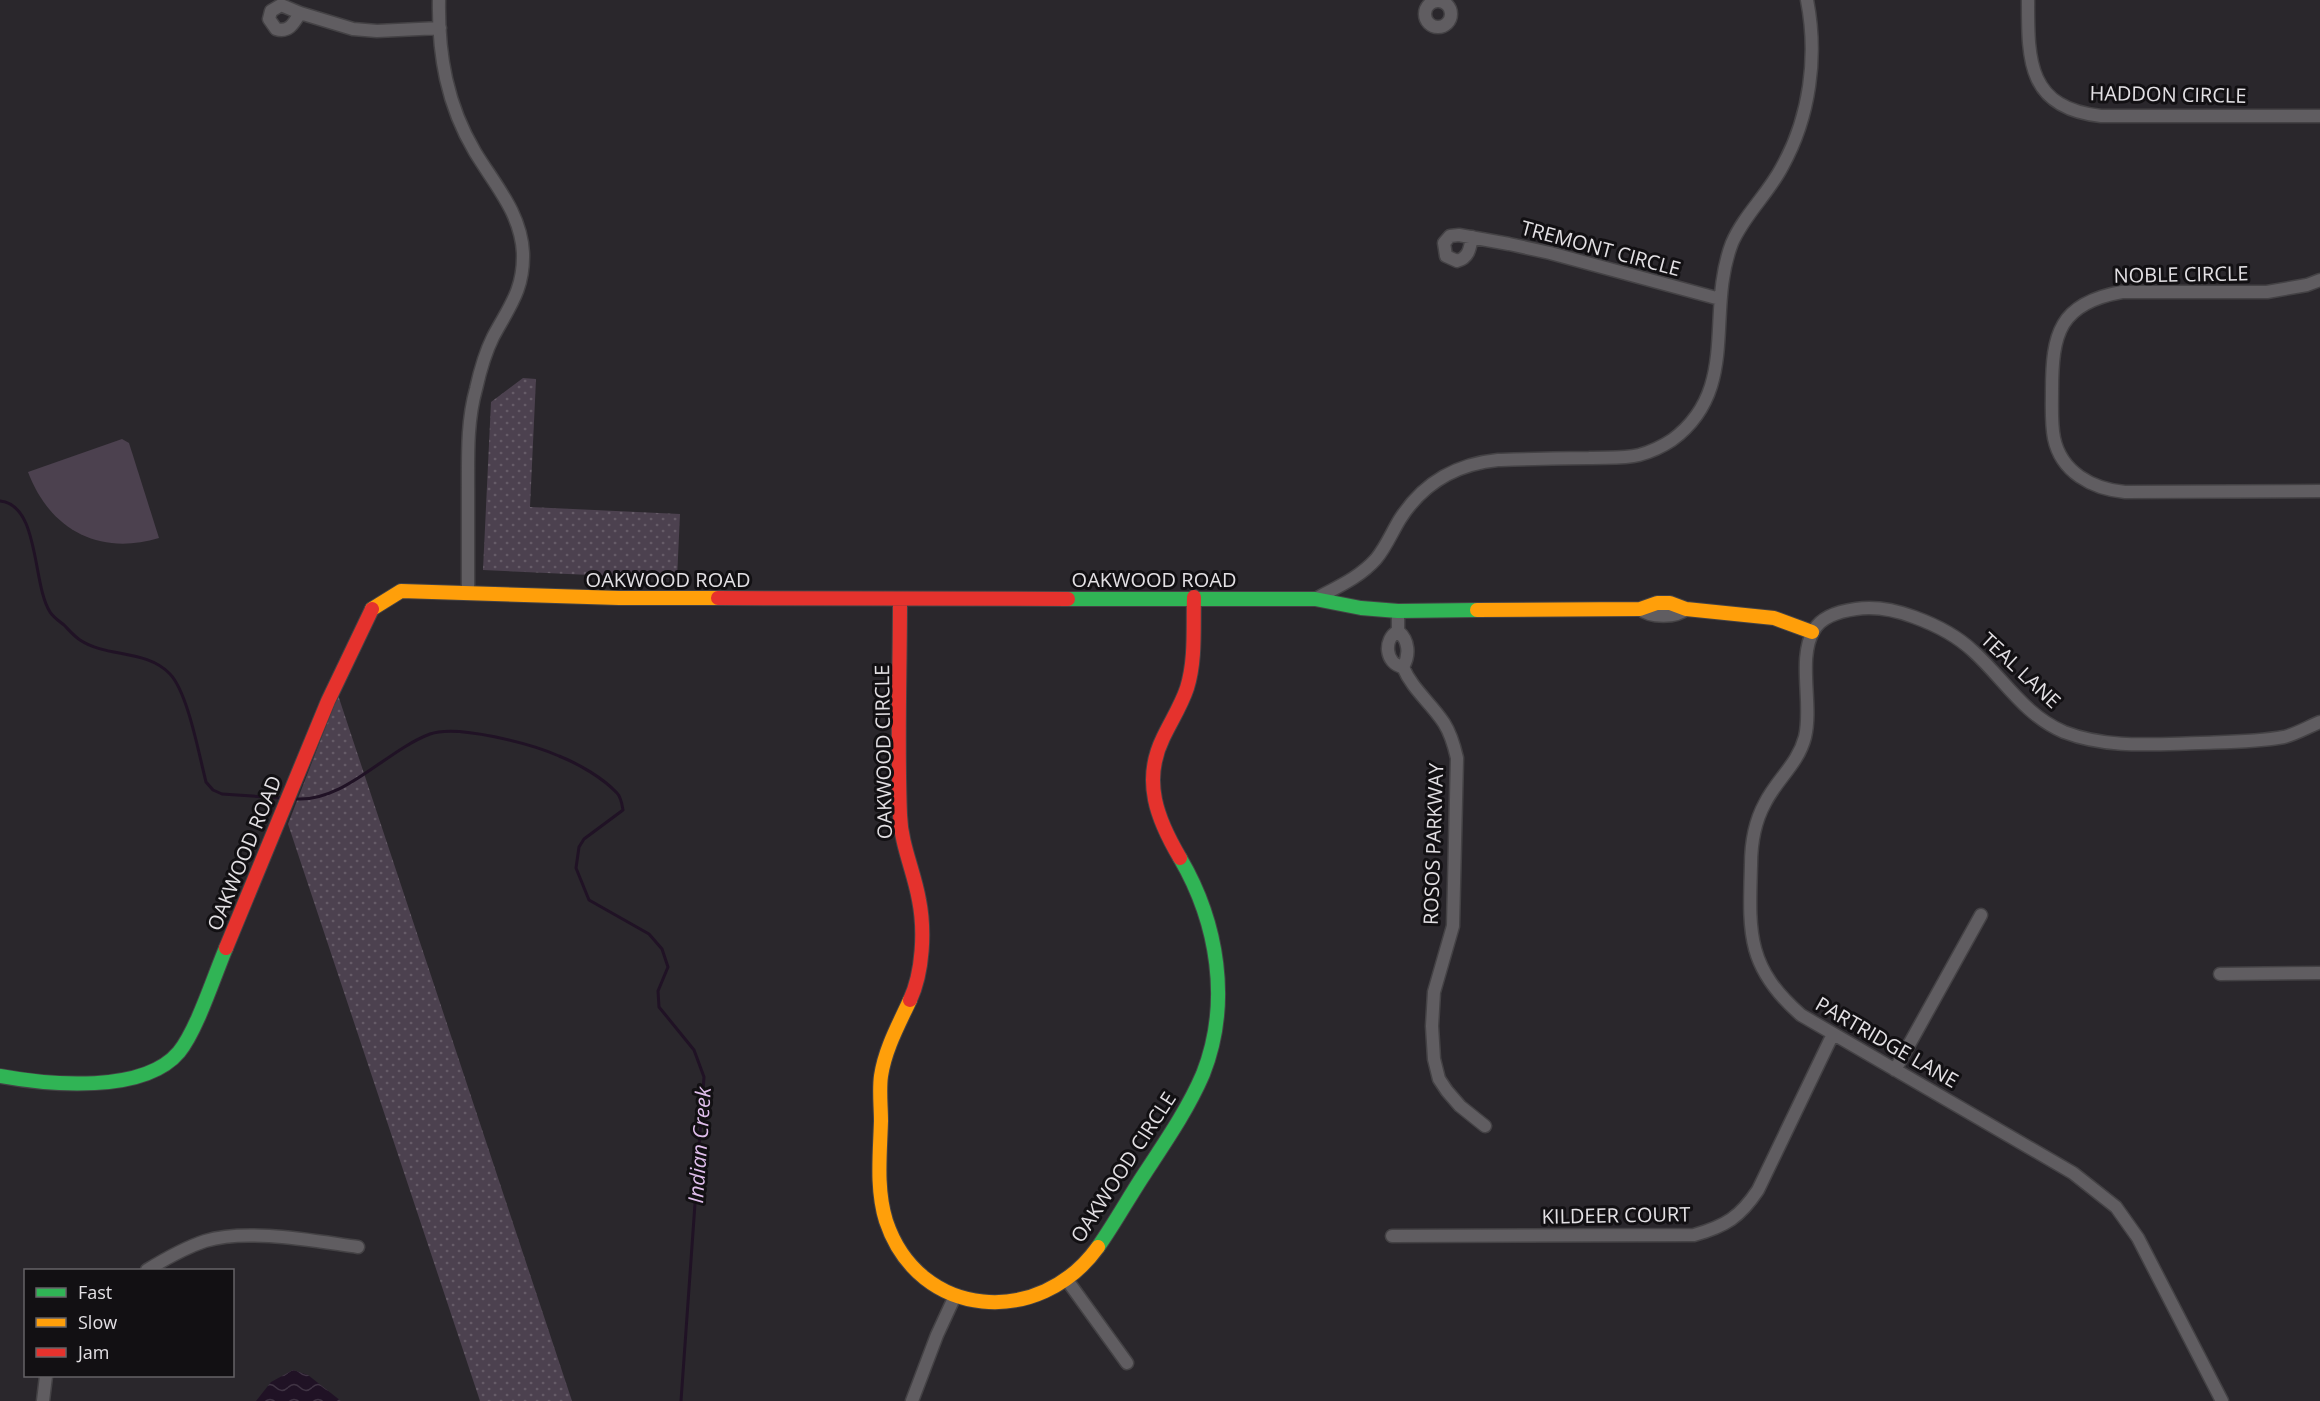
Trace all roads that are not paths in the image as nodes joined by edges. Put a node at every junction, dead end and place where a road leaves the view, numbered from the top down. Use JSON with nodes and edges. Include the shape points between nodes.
{"nodes":[{"id":1,"x":439,"y":0,"type":"edge"},
{"id":2,"x":1807,"y":0,"type":"edge"},
{"id":3,"x":2028,"y":0,"type":"edge"},
{"id":4,"x":300,"y":13,"type":"dead end"},
{"id":5,"x":440,"y":28,"type":"junction"},
{"id":6,"x":2320,"y":116,"type":"edge"},
{"id":7,"x":1472,"y":237,"type":"dead end"},
{"id":8,"x":2320,"y":280,"type":"edge"},
{"id":9,"x":1720,"y":299,"type":"junction"},
{"id":10,"x":2320,"y":491,"type":"edge"},
{"id":11,"x":468,"y":592,"type":"junction"},
{"id":12,"x":1194,"y":597,"type":"junction"},
{"id":13,"x":1315,"y":598,"type":"junction"},
{"id":14,"x":900,"y":599,"type":"junction"},
{"id":15,"x":1398,"y":611,"type":"junction"},
{"id":16,"x":1398,"y":631,"type":"junction"},
{"id":17,"x":1812,"y":632,"type":"junction"},
{"id":18,"x":1403,"y":667,"type":"junction"},
{"id":19,"x":2320,"y":722,"type":"edge"},
{"id":20,"x":1981,"y":915,"type":"dead end"},
{"id":21,"x":2320,"y":973,"type":"edge"},
{"id":22,"x":2220,"y":974,"type":"dead end"},
{"id":23,"x":1833,"y":1034,"type":"junction"},
{"id":24,"x":1895,"y":1070,"type":"junction"},
{"id":25,"x":0,"y":1076,"type":"edge"},
{"id":26,"x":1485,"y":1126,"type":"dead end"},
{"id":27,"x":1392,"y":1236,"type":"dead end"},
{"id":28,"x":358,"y":1247,"type":"dead end"},
{"id":29,"x":149,"y":1269,"type":"edge"},
{"id":30,"x":1067,"y":1280,"type":"junction"},
{"id":31,"x":955,"y":1296,"type":"junction"},
{"id":32,"x":1127,"y":1363,"type":"dead end"},
{"id":33,"x":46,"y":1377,"type":"edge"},
{"id":34,"x":43,"y":1401,"type":"edge"},
{"id":35,"x":912,"y":1401,"type":"edge"},
{"id":36,"x":2222,"y":1401,"type":"edge"}],
"edges":[{"from":1,"to":5,"type":"street"},
{"from":2,"to":9,"type":"street","via":[[1812,67],[1805,109],[1782,168],[1733,242]]},
{"from":3,"to":6,"type":"street","name":"HADDON CIRCLE","via":[[2029,51],[2035,75],[2048,94],[2072,110],[2101,116]]},
{"from":4,"to":5,"type":"street","via":[[366,31]]},
{"from":5,"to":11,"type":"street","via":[[446,86],[457,118],[509,204],[520,230],[523,252],[523,276],[484,358],[470,417]]},
{"from":7,"to":9,"type":"street","name":"TREMONT CIRCLE","via":[[1550,253]]},
{"from":8,"to":10,"type":"street","name":"NOBLE CIRCLE","via":[[2267,292],[2122,292],[2081,306],[2064,324],[2054,345],[2052,425],[2061,457],[2076,474],[2100,488],[2125,492]]},
{"from":9,"to":13,"type":"street","via":[[1717,359],[1710,394],[1686,429],[1670,441],[1626,457],[1498,460],[1458,468],[1440,477],[1416,498],[1378,557],[1359,576]]},
{"from":11,"to":14,"type":"street","name":"OAKWOOD ROAD","via":[[579,598]]},
{"from":11,"to":25,"type":"street","name":"OAKWOOD ROAD","via":[[401,591],[372,609],[328,701],[193,1028],[179,1052],[158,1070],[92,1084],[39,1083]]},
{"from":12,"to":13,"type":"street","name":"OAKWOOD ROAD"},
{"from":12,"to":14,"type":"street","name":"OAKWOOD ROAD"},
{"from":12,"to":30,"type":"street","name":"OAKWOOD CIRCLE","via":[[1191,672],[1156,750],[1152,779],[1161,824],[1188,874],[1210,928],[1218,988],[1214,1035],[1204,1073],[1186,1108],[1100,1243]]},
{"from":13,"to":15,"type":"street","name":"OAKWOOD ROAD"},
{"from":14,"to":31,"type":"street","name":"OAKWOOD CIRCLE","via":[[900,816],[906,857],[919,900],[920,957],[917,985],[881,1076],[880,1193],[888,1226],[906,1259],[932,1284]]},
{"from":15,"to":16,"type":"street","name":"ROSOS PARKWAY"},
{"from":15,"to":17,"type":"street","name":"OAKWOOD ROAD","via":[[1641,609],[1654,603],[1679,604],[1686,609],[1774,618]]},
{"from":16,"to":18,"type":"street","name":"ROSOS PARKWAY","via":[[1407,647]]},
{"from":16,"to":18,"type":"street","name":"ROSOS PARKWAY","via":[[1391,636],[1388,652],[1395,665]]},
{"from":17,"to":19,"type":"street","name":"TEAL LANE","via":[[1820,621],[1861,608],[1901,612],[1920,619],[1940,627],[1973,650],[2037,717],[2065,732],[2106,743],[2247,742],[2287,736]]},
{"from":17,"to":23,"type":"street","name":"PARTRIDGE LANE","via":[[1806,659],[1806,735],[1790,769],[1765,802],[1754,829],[1750,924],[1756,955],[1769,981],[1801,1015]]},
{"from":18,"to":26,"type":"street","name":"ROSOS PARKWAY","via":[[1409,681],[1443,721],[1457,758],[1453,926],[1434,992],[1434,1059],[1447,1091]]},
{"from":20,"to":24,"type":"street"},
{"from":21,"to":22,"type":"street"},
{"from":23,"to":24,"type":"street","name":"PARTRIDGE LANE"},
{"from":23,"to":27,"type":"street","name":"KILDEER COURT","via":[[1758,1190],[1741,1212],[1718,1228],[1695,1235]]},
{"from":24,"to":36,"type":"street","name":"PARTRIDGE LANE","via":[[2073,1173],[2116,1207],[2138,1238]]},
{"from":28,"to":29,"type":"street","via":[[228,1237],[186,1249]]},
{"from":30,"to":31,"type":"street","name":"OAKWOOD CIRCLE","via":[[1026,1299],[1012,1301],[984,1302]]},
{"from":30,"to":32,"type":"street"},
{"from":31,"to":35,"type":"street"},
{"from":33,"to":34,"type":"street"}]}
